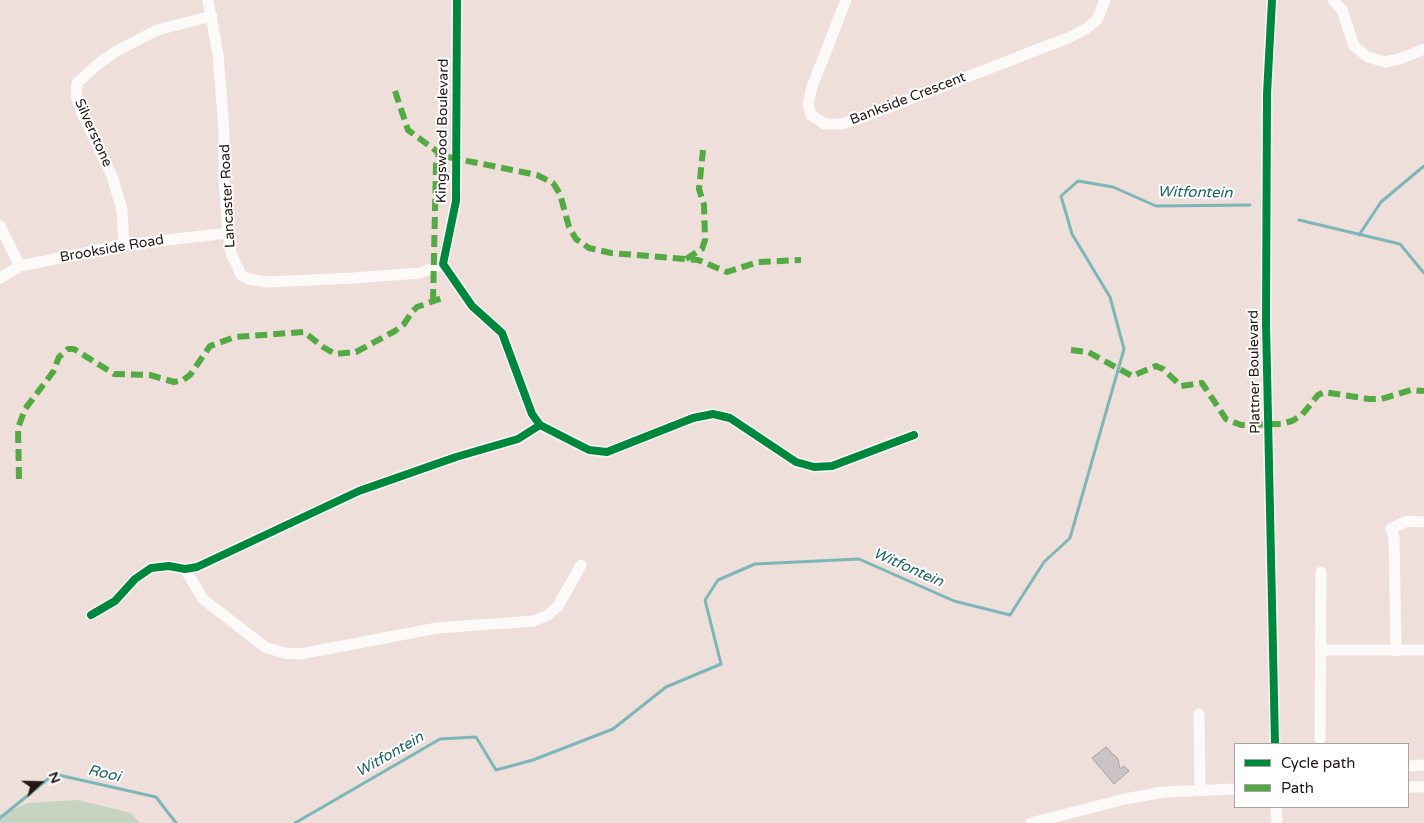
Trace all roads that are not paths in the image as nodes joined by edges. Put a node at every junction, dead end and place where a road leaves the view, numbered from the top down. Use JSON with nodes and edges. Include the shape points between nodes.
{"nodes":[{"id":1,"x":208,"y":0,"type":"edge"},
{"id":2,"x":457,"y":0,"type":"edge"},
{"id":3,"x":846,"y":0,"type":"edge"},
{"id":4,"x":1105,"y":0,"type":"edge"},
{"id":5,"x":1333,"y":0,"type":"edge"},
{"id":6,"x":1272,"y":1,"type":"edge"},
{"id":7,"x":212,"y":16,"type":"junction"},
{"id":8,"x":1424,"y":49,"type":"edge"},
{"id":9,"x":0,"y":226,"type":"edge"},
{"id":10,"x":228,"y":233,"type":"junction"},
{"id":11,"x":124,"y":245,"type":"junction"},
{"id":12,"x":443,"y":264,"type":"junction"},
{"id":13,"x":20,"y":266,"type":"junction"},
{"id":14,"x":0,"y":278,"type":"edge"},
{"id":15,"x":540,"y":425,"type":"junction"},
{"id":16,"x":914,"y":435,"type":"dead end"},
{"id":17,"x":1424,"y":522,"type":"edge"},
{"id":18,"x":581,"y":565,"type":"dead end"},
{"id":19,"x":185,"y":569,"type":"junction"},
{"id":20,"x":1321,"y":572,"type":"dead end"},
{"id":21,"x":91,"y":615,"type":"dead end"},
{"id":22,"x":1322,"y":650,"type":"junction"},
{"id":23,"x":1424,"y":650,"type":"edge"},
{"id":24,"x":1396,"y":651,"type":"junction"},
{"id":25,"x":1200,"y":714,"type":"dead end"},
{"id":26,"x":1320,"y":739,"type":"dead end"},
{"id":27,"x":1275,"y":743,"type":"edge"},
{"id":28,"x":1424,"y":765,"type":"edge"},
{"id":29,"x":1409,"y":766,"type":"edge"},
{"id":30,"x":1409,"y":787,"type":"edge"},
{"id":31,"x":1424,"y":787,"type":"edge"},
{"id":32,"x":1234,"y":789,"type":"edge"},
{"id":33,"x":1200,"y":790,"type":"junction"},
{"id":34,"x":1276,"y":808,"type":"edge"},
{"id":35,"x":1031,"y":823,"type":"edge"},
{"id":36,"x":1277,"y":823,"type":"edge"}],
"edges":[{"from":1,"to":7,"type":"street","name":"Lancaster Road"},
{"from":2,"to":12,"type":"street","name":"Kingswood Boulevard","via":[[456,201]]},
{"from":3,"to":4,"type":"street","name":"Bankside Crescent","via":[[808,104],[811,114],[825,124],[855,120],[1068,38],[1097,20]]},
{"from":5,"to":8,"type":"street","via":[[1342,10],[1354,46],[1368,57],[1385,62]]},
{"from":6,"to":27,"type":"street","name":"Plattner Boulevard","via":[[1267,94],[1268,434]]},
{"from":7,"to":10,"type":"street","name":"Lancaster Road","via":[[224,130]]},
{"from":7,"to":11,"type":"street","name":"Silverstone","via":[[157,30],[115,52],[77,83],[76,96],[82,113],[112,176],[122,210]]},
{"from":9,"to":13,"type":"street"},
{"from":10,"to":11,"type":"street","name":"Brookside Road"},
{"from":10,"to":12,"type":"street","name":"Lancaster Road","via":[[235,266],[241,275],[257,281],[420,273]]},
{"from":11,"to":13,"type":"street","name":"Brookside Road"},
{"from":12,"to":15,"type":"street","via":[[472,306],[502,333],[532,414]]},
{"from":13,"to":14,"type":"street","name":"Brookside Road"},
{"from":15,"to":16,"type":"street","via":[[589,450],[607,452],[693,418],[713,414],[730,418],[796,462],[814,467],[832,466]]},
{"from":15,"to":19,"type":"street","via":[[518,439],[359,491]]},
{"from":17,"to":24,"type":"street","via":[[1407,521],[1391,529],[1394,537]]},
{"from":18,"to":19,"type":"street","via":[[558,606],[534,621],[437,628],[300,654],[265,648],[203,599]]},
{"from":19,"to":21,"type":"street","via":[[151,568],[115,600]]},
{"from":20,"to":22,"type":"street"},
{"from":22,"to":24,"type":"street"},
{"from":22,"to":26,"type":"street"},
{"from":23,"to":24,"type":"street"},
{"from":25,"to":33,"type":"street"},
{"from":28,"to":29,"type":"street"},
{"from":30,"to":31,"type":"street"},
{"from":32,"to":33,"type":"street"},
{"from":33,"to":35,"type":"street","via":[[1125,799]]},
{"from":34,"to":36,"type":"street"}]}
